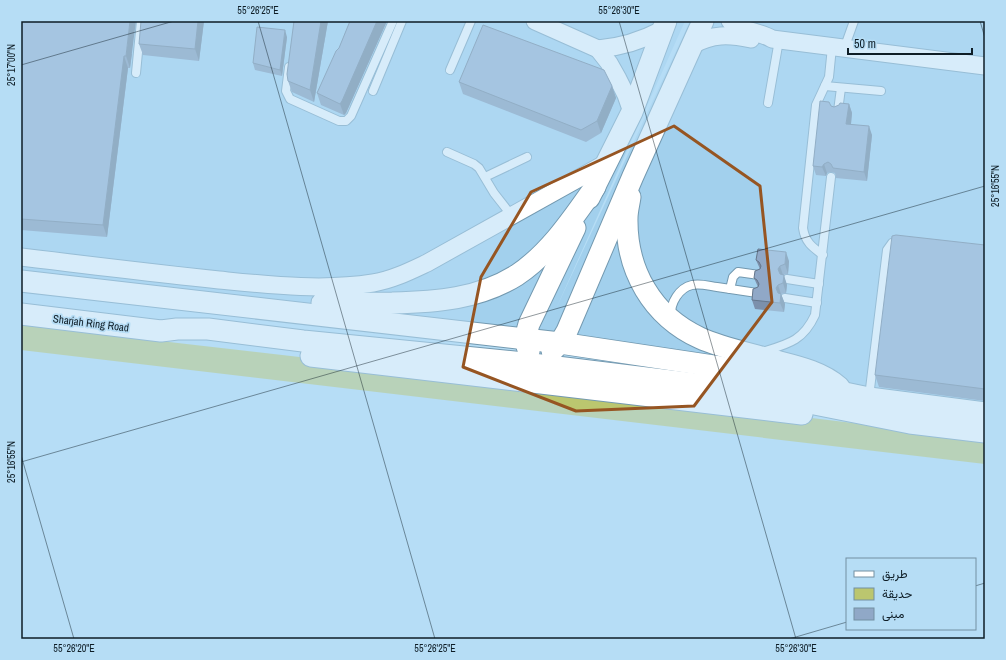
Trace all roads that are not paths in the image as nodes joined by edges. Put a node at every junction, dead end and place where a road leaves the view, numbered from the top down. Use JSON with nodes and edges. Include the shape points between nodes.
{"nodes":[{"id":1,"x":142,"y":21,"type":"edge"},
{"id":2,"x":393,"y":21,"type":"edge"},
{"id":3,"x":402,"y":21,"type":"edge"},
{"id":4,"x":471,"y":21,"type":"edge"},
{"id":5,"x":535,"y":21,"type":"edge"},
{"id":6,"x":703,"y":21,"type":"edge"},
{"id":7,"x":730,"y":21,"type":"edge"},
{"id":8,"x":854,"y":21,"type":"edge"},
{"id":9,"x":664,"y":25,"type":"edge"},
{"id":10,"x":776,"y":39,"type":"junction"},
{"id":11,"x":692,"y":46,"type":"junction"},
{"id":12,"x":838,"y":48,"type":"junction"},
{"id":13,"x":598,"y":49,"type":"junction"},
{"id":14,"x":290,"y":57,"type":"edge"},
{"id":15,"x":985,"y":66,"type":"edge"},
{"id":16,"x":450,"y":70,"type":"dead end"},
{"id":17,"x":136,"y":73,"type":"dead end"},
{"id":18,"x":825,"y":86,"type":"junction"},
{"id":19,"x":841,"y":88,"type":"junction"},
{"id":20,"x":373,"y":91,"type":"dead end"},
{"id":21,"x":881,"y":91,"type":"dead end"},
{"id":22,"x":768,"y":103,"type":"dead end"},
{"id":23,"x":838,"y":111,"type":"edge"},
{"id":24,"x":632,"y":112,"type":"junction"},
{"id":25,"x":447,"y":152,"type":"dead end"},
{"id":26,"x":528,"y":157,"type":"dead end"},
{"id":27,"x":608,"y":162,"type":"junction"},
{"id":28,"x":485,"y":176,"type":"junction"},
{"id":29,"x":633,"y":176,"type":"junction"},
{"id":30,"x":831,"y":177,"type":"edge"},
{"id":31,"x":595,"y":187,"type":"junction"},
{"id":32,"x":512,"y":216,"type":"junction"},
{"id":33,"x":908,"y":242,"type":"edge"},
{"id":34,"x":822,"y":255,"type":"junction"},
{"id":35,"x":21,"y":257,"type":"edge"},
{"id":36,"x":759,"y":275,"type":"edge"},
{"id":37,"x":788,"y":279,"type":"dead end"},
{"id":38,"x":21,"y":281,"type":"edge"},
{"id":39,"x":819,"y":284,"type":"junction"},
{"id":40,"x":730,"y":289,"type":"junction"},
{"id":41,"x":757,"y":294,"type":"edge"},
{"id":42,"x":164,"y":298,"type":"junction"},
{"id":43,"x":785,"y":298,"type":"dead end"},
{"id":44,"x":817,"y":303,"type":"junction"},
{"id":45,"x":21,"y":314,"type":"edge"},
{"id":46,"x":672,"y":320,"type":"junction"},
{"id":47,"x":161,"y":331,"type":"junction"},
{"id":48,"x":526,"y":338,"type":"junction"},
{"id":49,"x":560,"y":342,"type":"junction"},
{"id":50,"x":755,"y":355,"type":"junction"},
{"id":51,"x":534,"y":363,"type":"junction"},
{"id":52,"x":849,"y":395,"type":"junction"},
{"id":53,"x":869,"y":398,"type":"junction"},
{"id":54,"x":985,"y":413,"type":"edge"},
{"id":55,"x":910,"y":423,"type":"junction"},
{"id":56,"x":985,"y":432,"type":"edge"}],
"edges":[{"from":1,"to":17,"type":"lane"},
{"from":2,"to":14,"type":"lane","via":[[351,116],[346,121],[339,121],[290,99],[286,86]]},
{"from":3,"to":20,"type":"lane"},
{"from":4,"to":16,"type":"lane"},
{"from":5,"to":13,"type":"street"},
{"from":6,"to":11,"type":"street"},
{"from":7,"to":10,"type":"street","via":[[742,29]]},
{"from":8,"to":12,"type":"lane"},
{"from":9,"to":13,"type":"street","via":[[647,38],[631,44]]},
{"from":9,"to":24,"type":"street"},
{"from":10,"to":11,"type":"street","via":[[761,41],[719,35]]},
{"from":10,"to":12,"type":"street"},
{"from":10,"to":22,"type":"lane"},
{"from":11,"to":29,"type":"street"},
{"from":12,"to":15,"type":"street"},
{"from":12,"to":18,"type":"lane"},
{"from":13,"to":24,"type":"street","via":[[618,79]]},
{"from":18,"to":19,"type":"lane"},
{"from":18,"to":34,"type":"lane","via":[[816,105],[803,228],[808,243]]},
{"from":19,"to":21,"type":"lane"},
{"from":19,"to":23,"type":"lane"},
{"from":24,"to":27,"type":"street"},
{"from":25,"to":28,"type":"lane","via":[[477,166]]},
{"from":26,"to":28,"type":"lane"},
{"from":27,"to":31,"type":"street"},
{"from":27,"to":32,"type":"street"},
{"from":28,"to":32,"type":"lane","via":[[494,193]]},
{"from":29,"to":46,"type":"street","via":[[627,218],[628,244],[634,269],[646,294]]},
{"from":29,"to":49,"type":"street"},
{"from":30,"to":34,"type":"lane"},
{"from":31,"to":42,"type":"street","via":[[570,223],[545,252],[518,274],[495,287],[471,295],[446,300],[345,304],[207,296]]},
{"from":31,"to":48,"type":"street","via":[[528,324]]},
{"from":32,"to":35,"type":"street","via":[[402,275],[375,283],[347,286],[262,284]]},
{"from":33,"to":53,"type":"lane","via":[[892,242],[888,250]]},
{"from":34,"to":39,"type":"lane"},
{"from":36,"to":40,"type":"lane","via":[[738,272],[733,277]]},
{"from":37,"to":39,"type":"lane"},
{"from":38,"to":42,"type":"street"},
{"from":39,"to":44,"type":"lane"},
{"from":40,"to":41,"type":"lane"},
{"from":40,"to":46,"type":"lane","via":[[697,284],[685,288],[672,305]]},
{"from":42,"to":48,"type":"street"},
{"from":43,"to":44,"type":"lane"},
{"from":44,"to":50,"type":"lane","via":[[811,324],[797,340]]},
{"from":45,"to":47,"type":"street","name":"Sharjah Ring Road"},
{"from":46,"to":50,"type":"street","via":[[699,338]]},
{"from":47,"to":51,"type":"street","via":[[208,329],[303,341]]},
{"from":47,"to":55,"type":"street","via":[[190,341],[845,419]]},
{"from":48,"to":49,"type":"street"},
{"from":48,"to":51,"type":"street","via":[[526,346]]},
{"from":49,"to":51,"type":"street"},
{"from":49,"to":52,"type":"street","via":[[720,367]]},
{"from":50,"to":52,"type":"street","via":[[824,376]]},
{"from":51,"to":55,"type":"street","via":[[744,390]]},
{"from":52,"to":53,"type":"street"},
{"from":53,"to":54,"type":"street"},
{"from":55,"to":56,"type":"street"}]}
